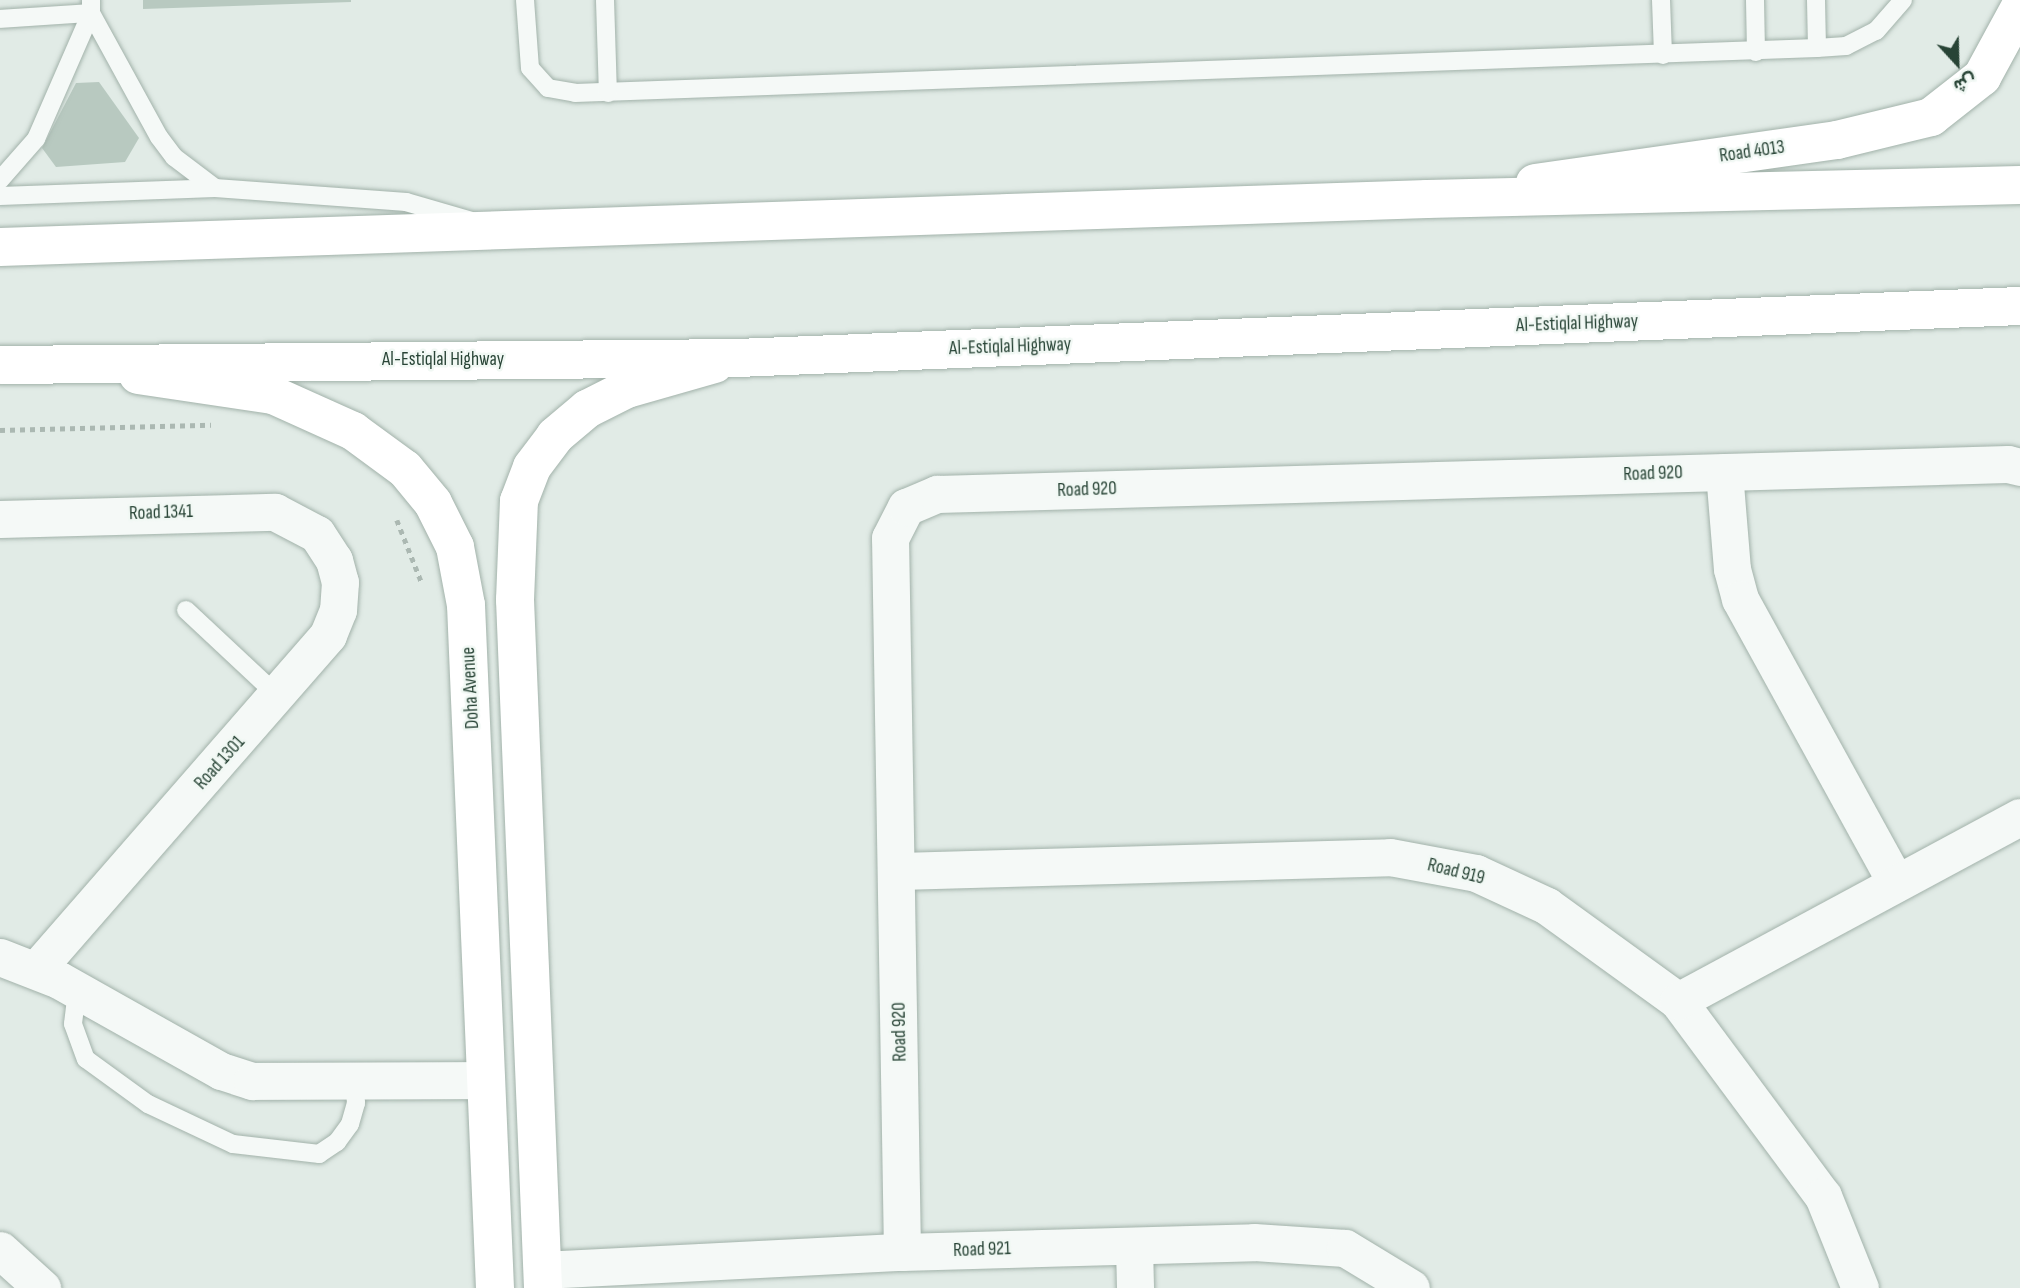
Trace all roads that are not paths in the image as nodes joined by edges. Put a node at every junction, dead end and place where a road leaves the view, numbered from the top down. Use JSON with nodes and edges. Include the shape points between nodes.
{"nodes":[{"id":1,"x":525,"y":0,"type":"edge"},
{"id":2,"x":605,"y":0,"type":"edge"},
{"id":3,"x":1661,"y":0,"type":"edge"},
{"id":4,"x":1755,"y":0,"type":"edge"},
{"id":5,"x":1816,"y":0,"type":"edge"},
{"id":6,"x":1903,"y":0,"type":"edge"},
{"id":7,"x":91,"y":7,"type":"edge"},
{"id":8,"x":2020,"y":7,"type":"edge"},
{"id":9,"x":0,"y":19,"type":"edge"},
{"id":10,"x":1817,"y":48,"type":"junction"},
{"id":11,"x":1756,"y":52,"type":"junction"},
{"id":12,"x":1663,"y":55,"type":"junction"},
{"id":13,"x":608,"y":93,"type":"junction"},
{"id":14,"x":0,"y":180,"type":"edge"},
{"id":15,"x":2020,"y":185,"type":"edge"},
{"id":16,"x":215,"y":188,"type":"junction"},
{"id":17,"x":0,"y":196,"type":"edge"},
{"id":18,"x":1427,"y":199,"type":"junction"},
{"id":19,"x":491,"y":230,"type":"junction"},
{"id":20,"x":0,"y":247,"type":"edge"},
{"id":21,"x":2020,"y":306,"type":"edge"},
{"id":22,"x":737,"y":358,"type":"junction"},
{"id":23,"x":63,"y":363,"type":"junction"},
{"id":24,"x":0,"y":365,"type":"edge"},
{"id":25,"x":2020,"y":467,"type":"edge"},
{"id":26,"x":1724,"y":472,"type":"junction"},
{"id":27,"x":0,"y":519,"type":"edge"},
{"id":28,"x":317,"y":534,"type":"joint"},
{"id":29,"x":186,"y":610,"type":"dead end"},
{"id":30,"x":279,"y":697,"type":"junction"},
{"id":31,"x":2020,"y":817,"type":"edge"},
{"id":32,"x":899,"y":871,"type":"junction"},
{"id":33,"x":1895,"y":881,"type":"junction"},
{"id":34,"x":0,"y":957,"type":"edge"},
{"id":35,"x":37,"y":969,"type":"junction"},
{"id":36,"x":77,"y":991,"type":"junction"},
{"id":37,"x":1678,"y":1001,"type":"junction"},
{"id":38,"x":486,"y":1080,"type":"junction"},
{"id":39,"x":354,"y":1081,"type":"junction"},
{"id":40,"x":535,"y":1120,"type":"junction"},
{"id":41,"x":1134,"y":1246,"type":"junction"},
{"id":42,"x":0,"y":1250,"type":"edge"},
{"id":43,"x":902,"y":1252,"type":"junction"},
{"id":44,"x":542,"y":1279,"type":"edge"},
{"id":45,"x":42,"y":1288,"type":"edge"},
{"id":46,"x":495,"y":1288,"type":"edge"},
{"id":47,"x":1135,"y":1288,"type":"edge"},
{"id":48,"x":1411,"y":1288,"type":"edge"},
{"id":49,"x":1860,"y":1288,"type":"edge"}],
"edges":[{"from":1,"to":13,"type":"lane","via":[[527,54],[537,79],[561,93]]},
{"from":2,"to":13,"type":"lane"},
{"from":3,"to":12,"type":"lane"},
{"from":4,"to":11,"type":"lane"},
{"from":5,"to":10,"type":"lane"},
{"from":6,"to":10,"type":"lane","via":[[1876,31],[1846,46]]},
{"from":7,"to":9,"type":"lane"},
{"from":7,"to":14,"type":"lane","via":[[36,139]]},
{"from":7,"to":16,"type":"lane","via":[[159,137],[174,158]]},
{"from":8,"to":18,"type":"main road","name":"Road 4013","via":[[1982,77],[1931,117],[1837,140]]},
{"from":10,"to":11,"type":"lane"},
{"from":11,"to":12,"type":"lane"},
{"from":12,"to":13,"type":"lane"},
{"from":15,"to":18,"type":"main road"},
{"from":16,"to":17,"type":"lane"},
{"from":16,"to":19,"type":"lane","via":[[406,202],[464,217]]},
{"from":18,"to":19,"type":"main road"},
{"from":19,"to":20,"type":"main road"},
{"from":21,"to":22,"type":"main road","name":"Al-Estiqlal Highway"},
{"from":22,"to":23,"type":"main road","name":"Al-Estiqlal Highway"},
{"from":22,"to":40,"type":"main road","via":[[627,389],[587,409],[555,436],[532,467],[519,501],[515,600]]},
{"from":23,"to":24,"type":"main road","name":"Al-Estiqlal Highway"},
{"from":23,"to":38,"type":"main road","name":"Doha Avenue","via":[[273,395],[353,431],[405,469],[433,503],[455,547],[466,605]]},
{"from":25,"to":26,"type":"street","name":"Road 920"},
{"from":26,"to":32,"type":"street","name":"Road 920","via":[[919,498],[896,519],[890,538]]},
{"from":26,"to":33,"type":"street","via":[[1732,569],[1740,599]]},
{"from":27,"to":28,"type":"street","name":"Road 1341","via":[[253,510],[275,512]]},
{"from":28,"to":30,"type":"street","name":"Road 1301","via":[[334,560],[340,582],[338,610],[328,635]]},
{"from":29,"to":30,"type":"lane"},
{"from":30,"to":35,"type":"street","name":"Road 1301"},
{"from":31,"to":33,"type":"street"},
{"from":32,"to":37,"type":"street","name":"Road 919","via":[[1390,857],[1476,873],[1547,906]]},
{"from":32,"to":43,"type":"street","name":"Road 920"},
{"from":33,"to":37,"type":"street"},
{"from":34,"to":35,"type":"street"},
{"from":35,"to":36,"type":"street"},
{"from":36,"to":39,"type":"street","via":[[221,1072],[252,1081]]},
{"from":36,"to":39,"type":"lane","via":[[73,1024],[86,1059],[148,1104],[233,1144],[319,1154],[337,1142],[350,1124],[356,1103]]},
{"from":37,"to":49,"type":"street","name":"Road 919","via":[[1823,1196]]},
{"from":38,"to":39,"type":"street"},
{"from":38,"to":40,"type":"main road","via":[[522,1098]]},
{"from":38,"to":46,"type":"main road","name":"Doha Avenue"},
{"from":40,"to":44,"type":"main road"},
{"from":41,"to":43,"type":"street","name":"Road 921"},
{"from":41,"to":47,"type":"street"},
{"from":41,"to":48,"type":"street","name":"Road 921","via":[[1254,1242],[1345,1248]]},
{"from":42,"to":45,"type":"street"},
{"from":43,"to":44,"type":"street","name":"Road 921"}]}
